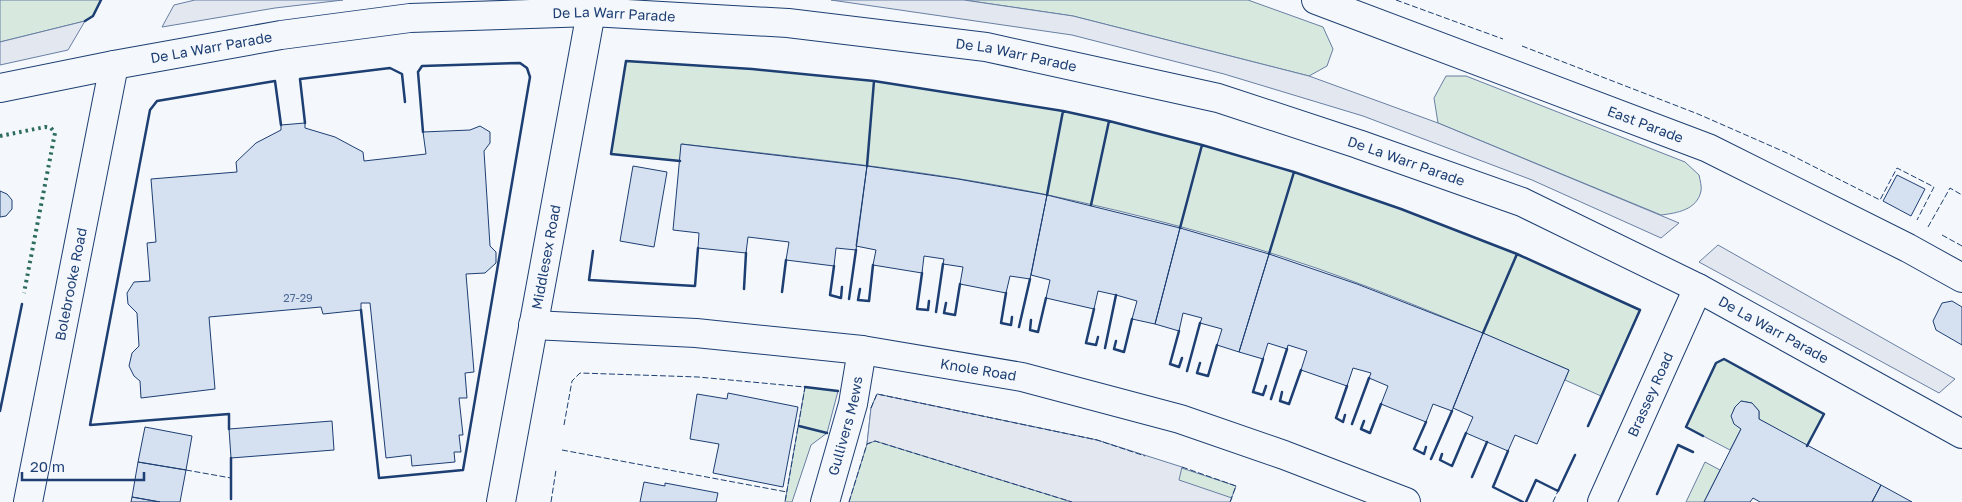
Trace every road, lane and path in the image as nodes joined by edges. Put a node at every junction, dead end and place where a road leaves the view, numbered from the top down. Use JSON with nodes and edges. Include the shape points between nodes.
{"nodes":[{"id":1,"x":1316,"y":0,"type":"edge"},
{"id":2,"x":591,"y":12,"type":"junction"},
{"id":3,"x":114,"y":65,"type":"junction"},
{"id":4,"x":0,"y":88,"type":"edge"},
{"id":5,"x":1962,"y":278,"type":"edge"},
{"id":6,"x":1698,"y":288,"type":"junction"},
{"id":7,"x":533,"y":325,"type":"junction"},
{"id":8,"x":862,"y":350,"type":"junction"},
{"id":9,"x":1962,"y":434,"type":"edge"},
{"id":10,"x":28,"y":502,"type":"edge"},
{"id":11,"x":501,"y":502,"type":"edge"},
{"id":12,"x":825,"y":502,"type":"edge"},
{"id":13,"x":1406,"y":502,"type":"edge"},
{"id":14,"x":1602,"y":502,"type":"edge"}],
"edges":[{"from":1,"to":5,"type":"street","name":"East Parade","via":[[1708,148]]},
{"from":2,"to":3,"type":"street","name":"De La Warr Parade","via":[[410,18],[281,35]]},
{"from":2,"to":6,"type":"street","name":"De La Warr Parade","via":[[788,23],[986,47],[1218,98],[1522,202]]},
{"from":2,"to":7,"type":"street","name":"Middlesex Road"},
{"from":3,"to":4,"type":"street","name":"De La Warr Parade"},
{"from":3,"to":10,"type":"street","name":"Bolebrooke Road"},
{"from":6,"to":9,"type":"street","name":"De La Warr Parade"},
{"from":6,"to":14,"type":"street","name":"Brassey Road"},
{"from":7,"to":8,"type":"street","name":"Knole Road","via":[[696,333]]},
{"from":7,"to":11,"type":"street","name":"Middlesex Road"},
{"from":8,"to":12,"type":"street","name":"Gullivers Mews","via":[[853,404]]},
{"from":8,"to":13,"type":"street","name":"Knole Road","via":[[1022,377],[1180,419]]}]}
